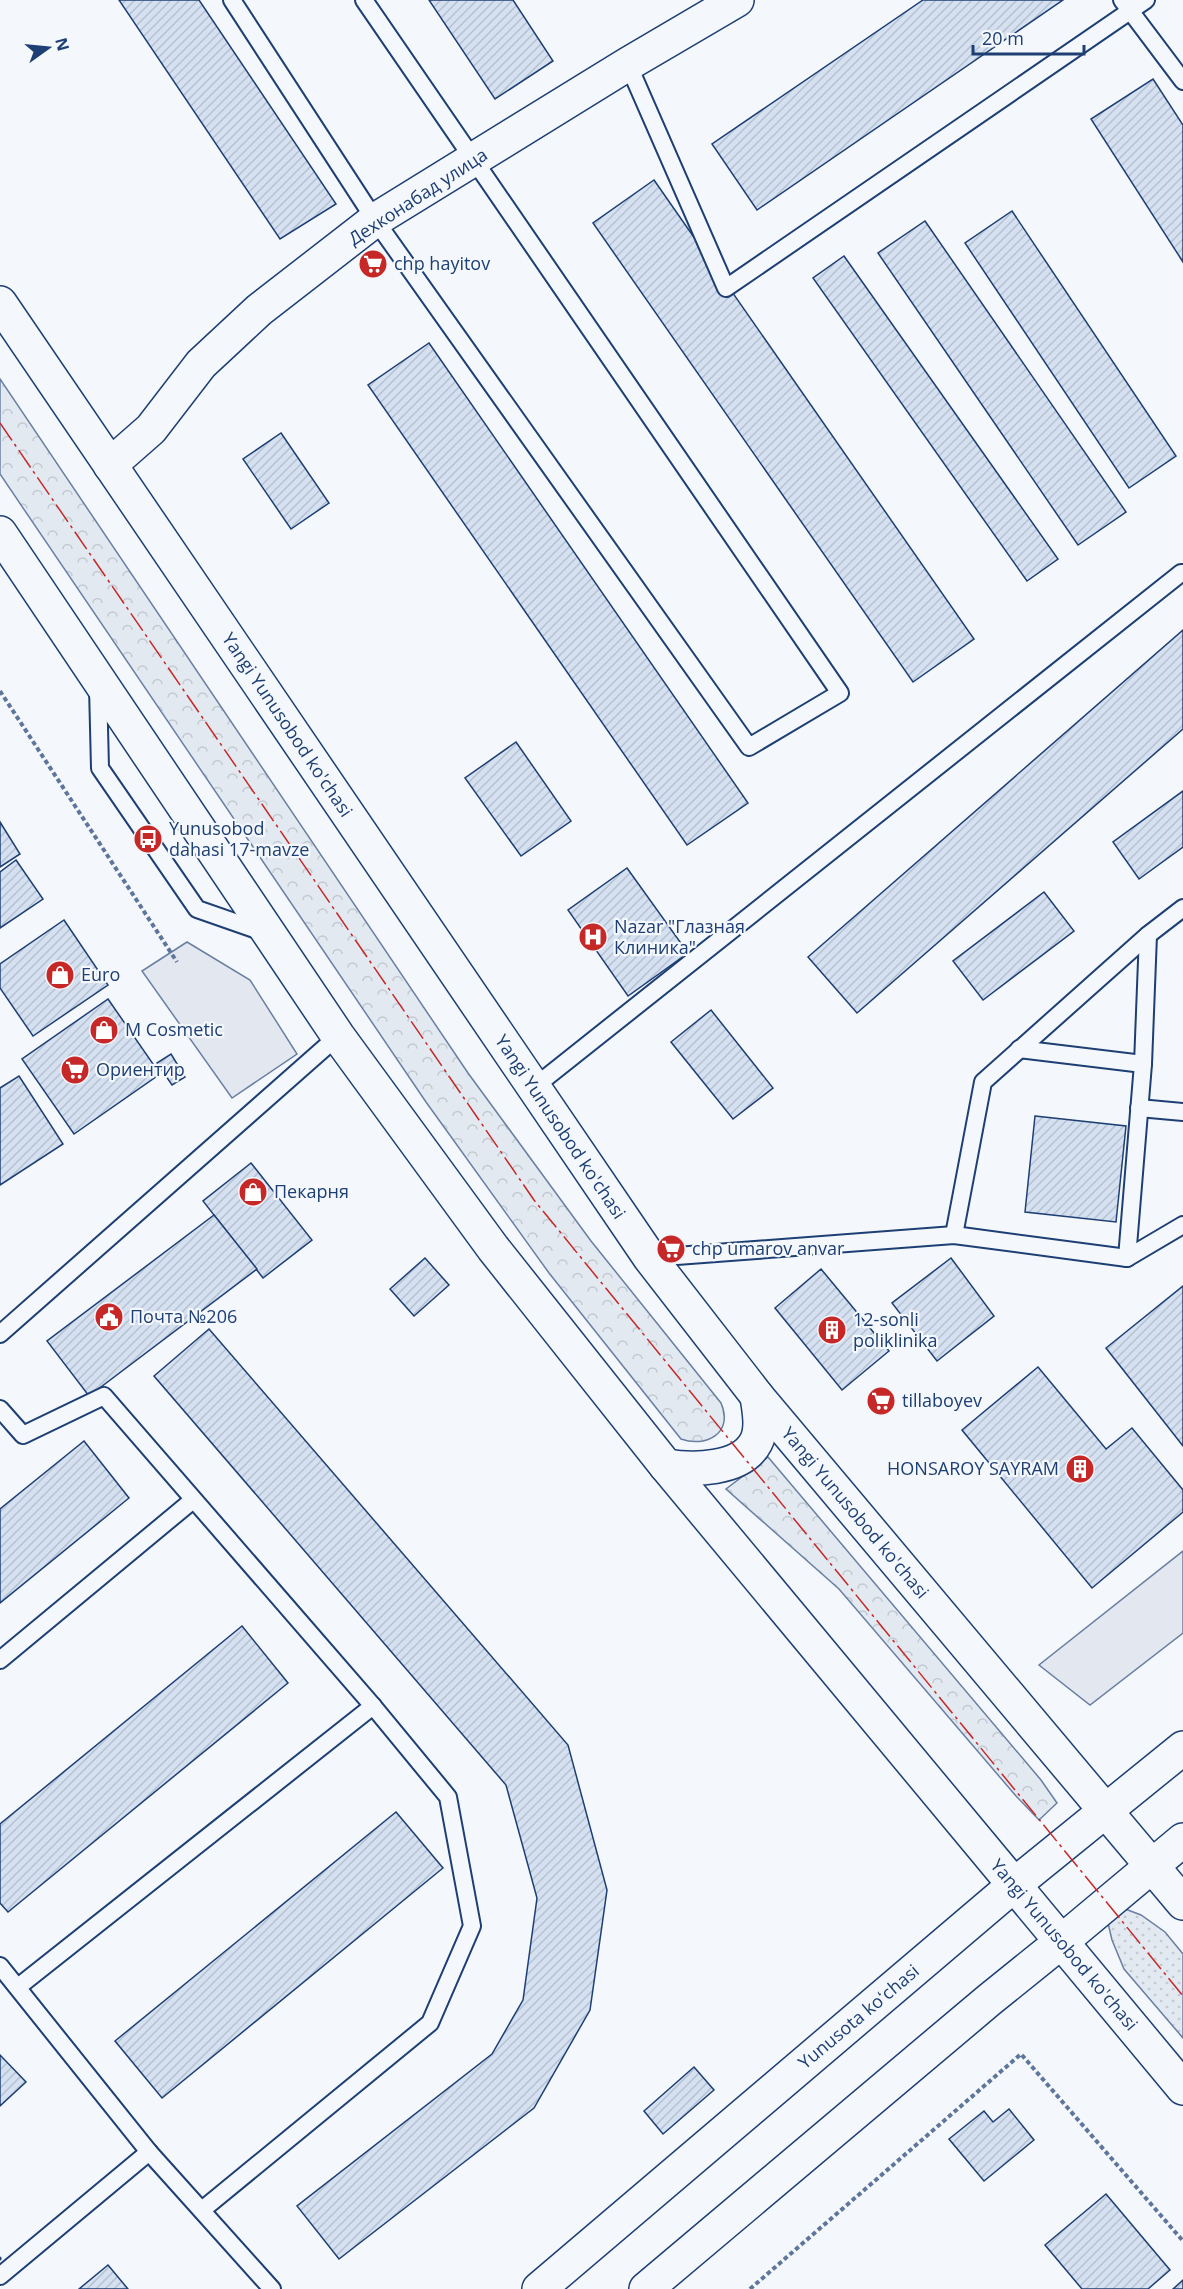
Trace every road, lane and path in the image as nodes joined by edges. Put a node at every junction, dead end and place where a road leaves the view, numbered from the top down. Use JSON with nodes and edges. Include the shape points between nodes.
{"nodes":[{"id":1,"x":232,"y":0,"type":"edge"},
{"id":2,"x":364,"y":0,"type":"edge"},
{"id":3,"x":737,"y":0,"type":"edge"},
{"id":4,"x":1146,"y":0,"type":"edge"},
{"id":5,"x":1126,"y":6,"type":"edge"},
{"id":6,"x":628,"y":64,"type":"junction"},
{"id":7,"x":1183,"y":81,"type":"edge"},
{"id":8,"x":473,"y":162,"type":"junction"},
{"id":9,"x":375,"y":220,"type":"junction"},
{"id":10,"x":0,"y":303,"type":"edge"},
{"id":11,"x":110,"y":465,"type":"junction"},
{"id":12,"x":0,"y":533,"type":"edge"},
{"id":13,"x":1183,"y":573,"type":"edge"},
{"id":14,"x":98,"y":678,"type":"junction"},
{"id":15,"x":0,"y":691,"type":"edge"},
{"id":16,"x":1183,"y":908,"type":"edge"},
{"id":17,"x":270,"y":934,"type":"junction"},
{"id":18,"x":1148,"y":935,"type":"junction"},
{"id":19,"x":177,"y":962,"type":"dead end"},
{"id":20,"x":338,"y":1036,"type":"junction"},
{"id":21,"x":1019,"y":1049,"type":"junction"},
{"id":22,"x":1143,"y":1064,"type":"junction"},
{"id":23,"x":533,"y":1088,"type":"junction"},
{"id":24,"x":1139,"y":1108,"type":"junction"},
{"id":25,"x":1183,"y":1113,"type":"edge"},
{"id":26,"x":1183,"y":1225,"type":"edge"},
{"id":27,"x":954,"y":1235,"type":"junction"},
{"id":28,"x":650,"y":1258,"type":"junction"},
{"id":29,"x":1128,"y":1258,"type":"junction"},
{"id":30,"x":0,"y":1334,"type":"edge"},
{"id":31,"x":757,"y":1396,"type":"junction"},
{"id":32,"x":0,"y":1408,"type":"edge"},
{"id":33,"x":666,"y":1466,"type":"junction"},
{"id":34,"x":193,"y":1500,"type":"junction"},
{"id":35,"x":0,"y":1660,"type":"edge"},
{"id":36,"x":373,"y":1706,"type":"junction"},
{"id":37,"x":1183,"y":1748,"type":"edge"},
{"id":38,"x":1105,"y":1811,"type":"junction"},
{"id":39,"x":1183,"y":1840,"type":"edge"},
{"id":40,"x":1152,"y":1866,"type":"junction"},
{"id":41,"x":1014,"y":1885,"type":"junction"},
{"id":42,"x":1183,"y":1903,"type":"edge"},
{"id":43,"x":1061,"y":1942,"type":"junction"},
{"id":44,"x":0,"y":1966,"type":"edge"},
{"id":45,"x":18,"y":1988,"type":"junction"},
{"id":46,"x":1183,"y":2088,"type":"edge"},
{"id":47,"x":149,"y":2152,"type":"junction"},
{"id":48,"x":202,"y":2210,"type":"junction"},
{"id":49,"x":1183,"y":2241,"type":"edge"},
{"id":50,"x":0,"y":2277,"type":"edge"},
{"id":51,"x":272,"y":2289,"type":"edge"},
{"id":52,"x":538,"y":2289,"type":"edge"},
{"id":53,"x":646,"y":2289,"type":"edge"},
{"id":54,"x":750,"y":2289,"type":"edge"}],
"edges":[{"from":1,"to":9,"type":"lane"},
{"from":2,"to":8,"type":"lane"},
{"from":3,"to":6,"type":"main road","name":"Дехконабад улица"},
{"from":4,"to":5,"type":"lane"},
{"from":5,"to":6,"type":"lane","via":[[726,288]]},
{"from":5,"to":7,"type":"lane"},
{"from":6,"to":8,"type":"main road","name":"Дехконабад улица"},
{"from":8,"to":9,"type":"main road","name":"Дехконабад улица"},
{"from":8,"to":9,"type":"lane","via":[[840,693],[749,747]]},
{"from":9,"to":11,"type":"main road","name":"Дехконабад улица","via":[[260,310],[201,364],[152,429]]},
{"from":10,"to":11,"type":"main road","name":"Yangi Yunusobod ko'chasi"},
{"from":11,"to":23,"type":"main road","name":"Yangi Yunusobod ko'chasi"},
{"from":12,"to":14,"type":"main road","name":"Yangi Yunusobod ko'chasi"},
{"from":13,"to":23,"type":"lane"},
{"from":14,"to":17,"type":"main road","name":"Yangi Yunusobod ko'chasi"},
{"from":14,"to":17,"type":"lane","via":[[100,768],[196,909]]},
{"from":15,"to":19,"type":"path"},
{"from":16,"to":18,"type":"lane"},
{"from":17,"to":20,"type":"main road","name":"Yangi Yunusobod ko'chasi"},
{"from":18,"to":21,"type":"lane"},
{"from":18,"to":22,"type":"lane"},
{"from":20,"to":30,"type":"lane"},
{"from":20,"to":33,"type":"main road","name":"Yangi Yunusobod ko'chasi","via":[[493,1248]]},
{"from":21,"to":22,"type":"lane"},
{"from":21,"to":27,"type":"lane","via":[[983,1082]]},
{"from":22,"to":24,"type":"lane"},
{"from":23,"to":28,"type":"main road","name":"Yangi Yunusobod ko'chasi"},
{"from":24,"to":25,"type":"lane"},
{"from":24,"to":29,"type":"lane"},
{"from":26,"to":29,"type":"lane"},
{"from":27,"to":28,"type":"lane"},
{"from":27,"to":29,"type":"lane"},
{"from":28,"to":31,"type":"main road","name":"Yangi Yunusobod ko'chasi"},
{"from":31,"to":33,"type":"main road","via":[[761,1424],[756,1442],[747,1453],[705,1469]]},
{"from":31,"to":38,"type":"main road","name":"Yangi Yunusobod ko'chasi"},
{"from":32,"to":34,"type":"lane","via":[[23,1435],[104,1396]]},
{"from":33,"to":41,"type":"main road","name":"Yangi Yunusobod ko'chasi"},
{"from":34,"to":35,"type":"lane"},
{"from":34,"to":36,"type":"lane"},
{"from":36,"to":45,"type":"lane"},
{"from":36,"to":48,"type":"lane","via":[[448,1797],[472,1926],[430,2023]]},
{"from":37,"to":38,"type":"main road","name":"Yunusota koʻchasi"},
{"from":38,"to":40,"type":"main road","name":"Yangi Yunusobod ko'chasi"},
{"from":38,"to":41,"type":"main road","name":"Yunusota koʻchasi"},
{"from":39,"to":40,"type":"main road"},
{"from":40,"to":42,"type":"main road","name":"Yangi Yunusobod ko'chasi"},
{"from":40,"to":43,"type":"main road"},
{"from":41,"to":43,"type":"main road","name":"Yangi Yunusobod ko'chasi"},
{"from":41,"to":52,"type":"main road","name":"Yunusota koʻchasi"},
{"from":43,"to":46,"type":"main road","name":"Yangi Yunusobod ko'chasi"},
{"from":43,"to":53,"type":"main road"},
{"from":44,"to":45,"type":"lane"},
{"from":45,"to":47,"type":"lane"},
{"from":47,"to":48,"type":"lane"},
{"from":47,"to":50,"type":"lane"},
{"from":48,"to":51,"type":"lane"},
{"from":49,"to":54,"type":"path","via":[[1021,2054]]}]}
